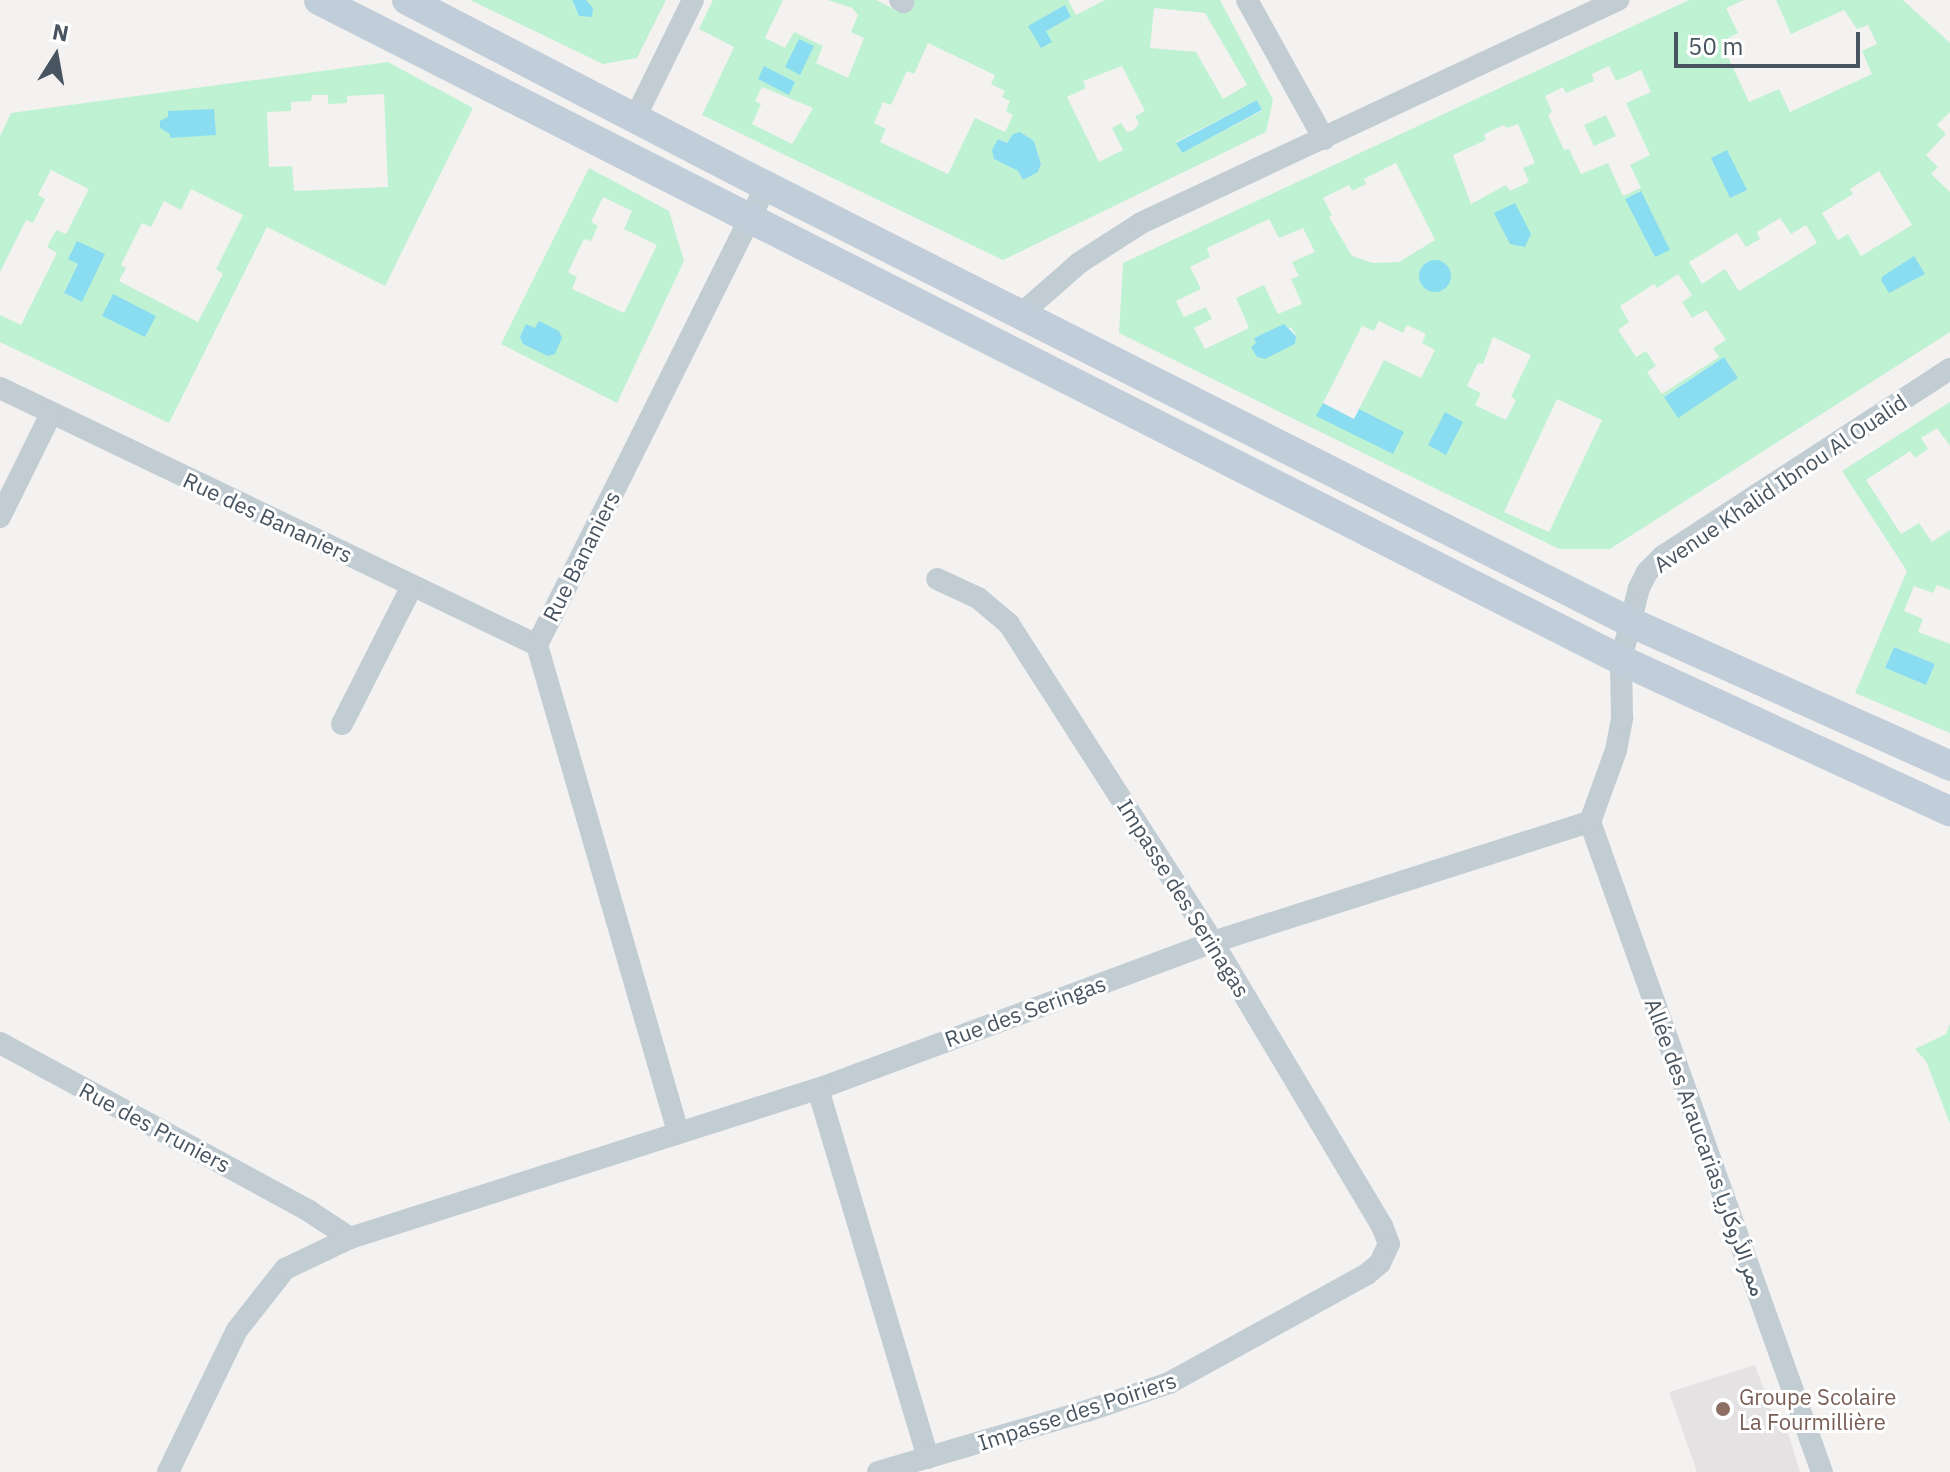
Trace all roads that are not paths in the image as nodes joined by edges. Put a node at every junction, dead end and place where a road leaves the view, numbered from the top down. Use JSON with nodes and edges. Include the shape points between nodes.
{"nodes":[{"id":1,"x":319,"y":0,"type":"edge"},
{"id":2,"x":407,"y":0,"type":"edge"},
{"id":3,"x":693,"y":0,"type":"edge"},
{"id":4,"x":1247,"y":0,"type":"edge"},
{"id":5,"x":1618,"y":0,"type":"edge"},
{"id":6,"x":635,"y":118,"type":"junction"},
{"id":7,"x":1324,"y":139,"type":"junction"},
{"id":8,"x":766,"y":186,"type":"junction"},
{"id":9,"x":751,"y":218,"type":"junction"},
{"id":10,"x":1021,"y":314,"type":"junction"},
{"id":11,"x":1950,"y":369,"type":"edge"},
{"id":12,"x":0,"y":388,"type":"edge"},
{"id":13,"x":51,"y":414,"type":"junction"},
{"id":14,"x":0,"y":517,"type":"edge"},
{"id":15,"x":937,"y":579,"type":"dead end"},
{"id":16,"x":412,"y":586,"type":"junction"},
{"id":17,"x":1630,"y":622,"type":"junction"},
{"id":18,"x":537,"y":645,"type":"junction"},
{"id":19,"x":1621,"y":660,"type":"junction"},
{"id":20,"x":342,"y":724,"type":"dead end"},
{"id":21,"x":1950,"y":766,"type":"edge"},
{"id":22,"x":1950,"y":811,"type":"edge"},
{"id":23,"x":1590,"y":822,"type":"junction"},
{"id":24,"x":1213,"y":942,"type":"junction"},
{"id":25,"x":0,"y":1043,"type":"edge"},
{"id":26,"x":818,"y":1089,"type":"junction"},
{"id":27,"x":678,"y":1132,"type":"junction"},
{"id":28,"x":350,"y":1238,"type":"junction"},
{"id":29,"x":1387,"y":1252,"type":"joint"},
{"id":30,"x":928,"y":1458,"type":"junction"},
{"id":31,"x":168,"y":1472,"type":"edge"},
{"id":32,"x":878,"y":1472,"type":"edge"},
{"id":33,"x":1822,"y":1472,"type":"edge"}],
"edges":[{"from":1,"to":9,"type":"main road"},
{"from":2,"to":6,"type":"main road"},
{"from":3,"to":6,"type":"street"},
{"from":4,"to":7,"type":"street"},
{"from":5,"to":7,"type":"street"},
{"from":6,"to":8,"type":"main road"},
{"from":7,"to":10,"type":"street","via":[[1141,223],[1079,263]]},
{"from":8,"to":9,"type":"street","name":"Rue Bananiers"},
{"from":8,"to":10,"type":"main road"},
{"from":9,"to":18,"type":"street","name":"Rue Bananiers"},
{"from":9,"to":19,"type":"main road"},
{"from":10,"to":17,"type":"main road"},
{"from":11,"to":17,"type":"street","name":"Avenue Khalid Ibnou Al Oualid","via":[[1663,556],[1647,572]]},
{"from":12,"to":13,"type":"street","name":"Rue des Bananiers"},
{"from":13,"to":14,"type":"street"},
{"from":13,"to":16,"type":"street","name":"Rue des Bananiers"},
{"from":15,"to":24,"type":"street","name":"Impasse des Serinagas","via":[[978,598],[1009,624]]},
{"from":16,"to":18,"type":"street","name":"Rue des Bananiers"},
{"from":16,"to":20,"type":"street"},
{"from":17,"to":19,"type":"street","name":"Avenue Khalid Ibnou Al Oualid"},
{"from":17,"to":21,"type":"main road"},
{"from":18,"to":27,"type":"street","name":"Rue Bananiers"},
{"from":19,"to":22,"type":"main road"},
{"from":19,"to":23,"type":"street","via":[[1622,718],[1616,750]]},
{"from":23,"to":24,"type":"street","name":"Rue des Seringas"},
{"from":23,"to":33,"type":"street","name":"Allée des Araucarias ممر الأروكاريا"},
{"from":24,"to":26,"type":"street","name":"Rue des Seringas"},
{"from":24,"to":29,"type":"street","name":"Impasse des Serinagas","via":[[1382,1226]]},
{"from":25,"to":28,"type":"street","name":"Rue des Pruniers"},
{"from":26,"to":27,"type":"street","name":"Rue des Seringas"},
{"from":26,"to":30,"type":"street"},
{"from":27,"to":28,"type":"street","name":"Rue des Seringas"},
{"from":28,"to":31,"type":"street","name":"Rue des Seringas","via":[[285,1269],[237,1330]]},
{"from":29,"to":30,"type":"street","name":"Impasse des Poiriers","via":[[1367,1274],[1169,1383]]},
{"from":30,"to":32,"type":"street","name":"Impasse des Poiriers"}]}
